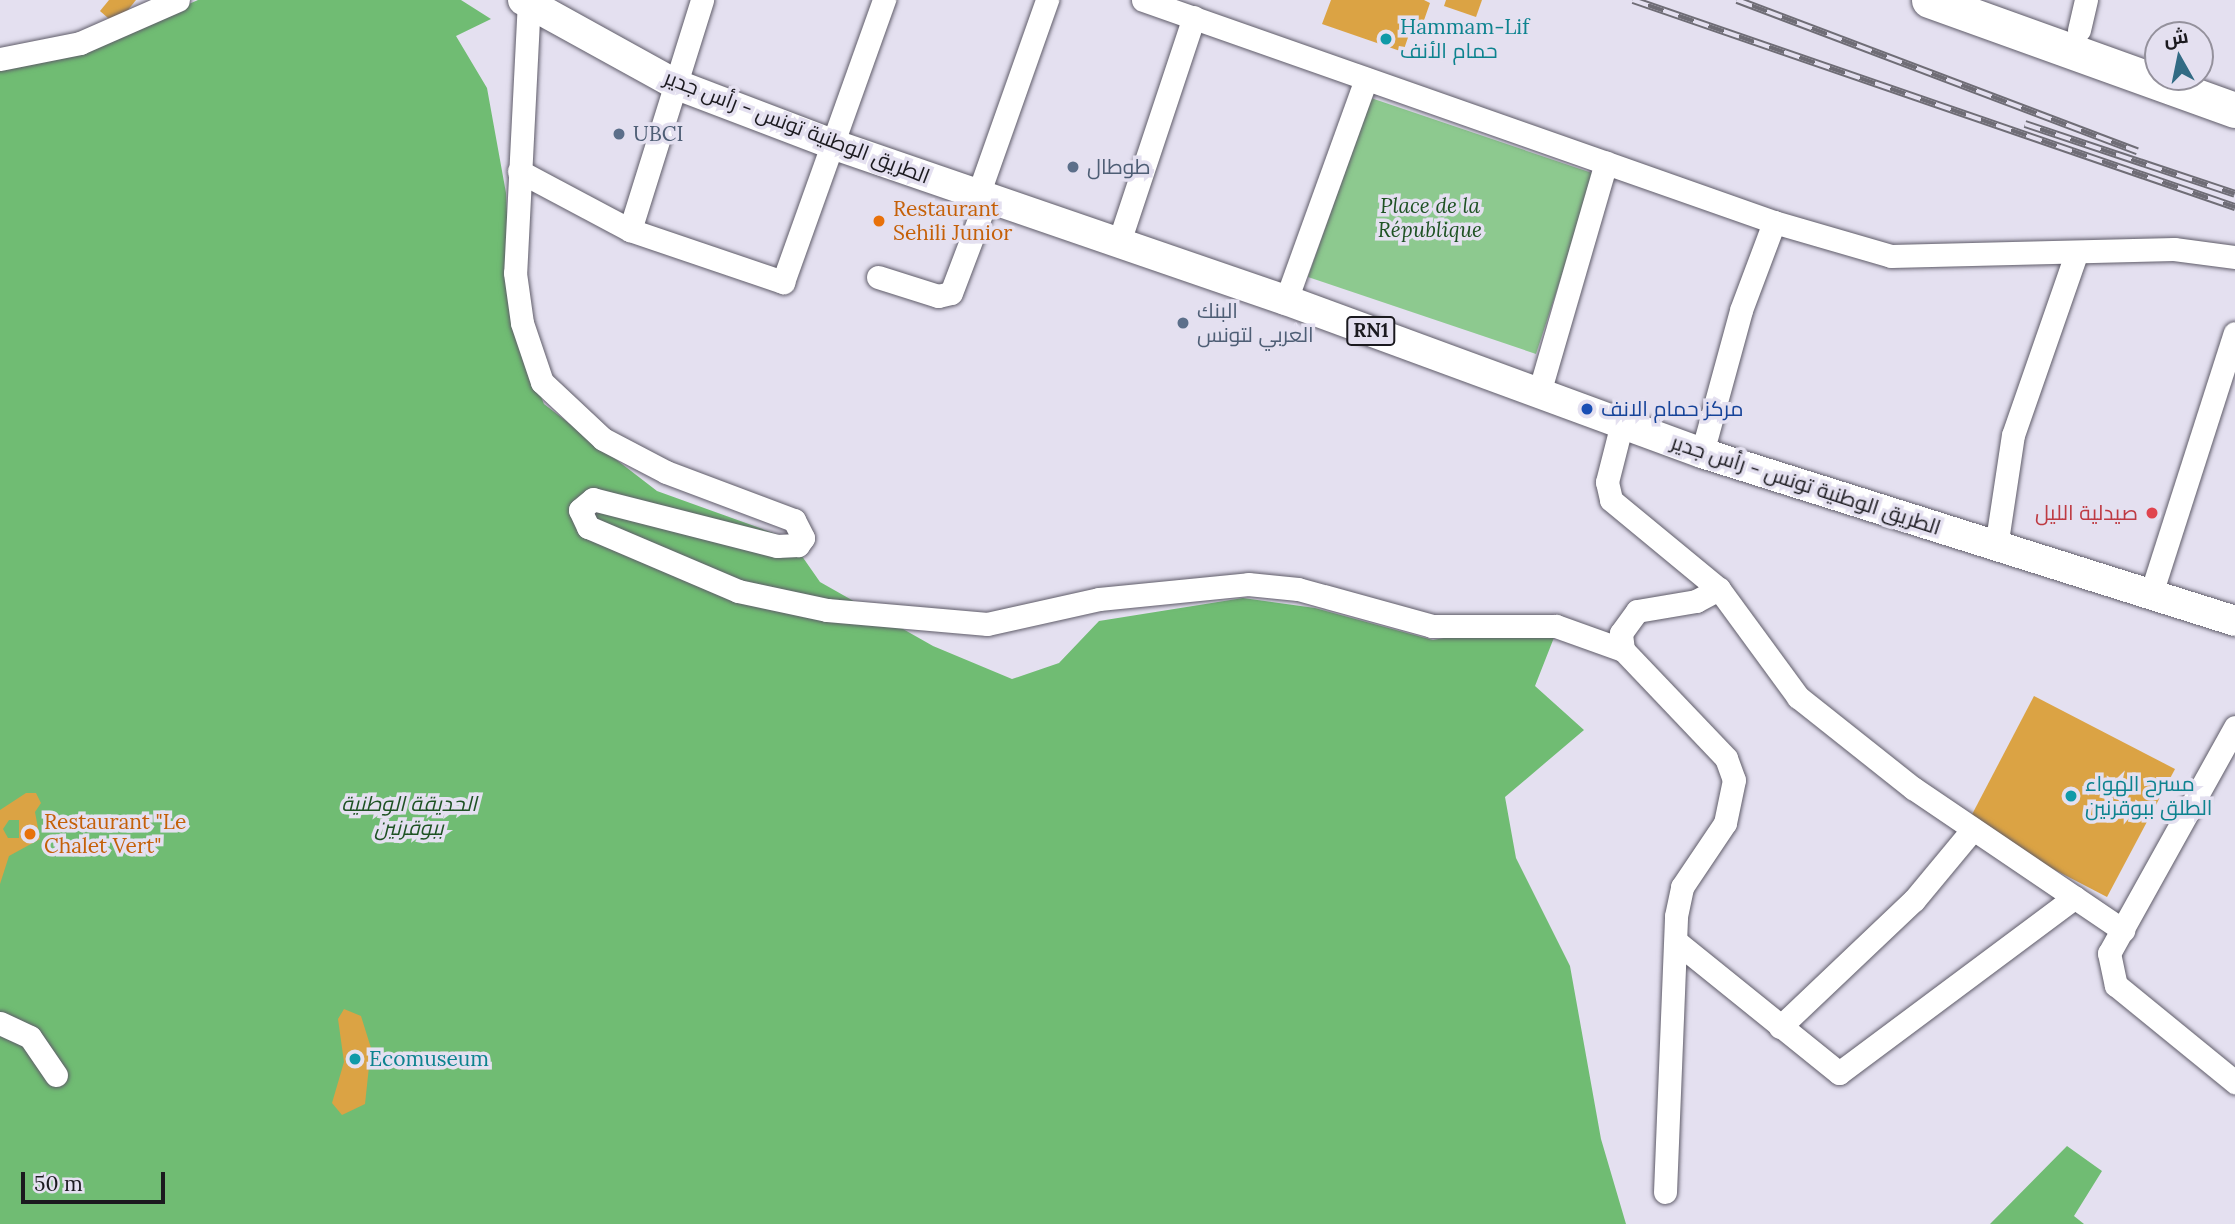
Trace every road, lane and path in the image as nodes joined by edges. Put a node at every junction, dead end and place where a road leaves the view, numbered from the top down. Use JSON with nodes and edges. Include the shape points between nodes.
{"nodes":[{"id":1,"x":178,"y":0,"type":"edge"},
{"id":2,"x":702,"y":0,"type":"edge"},
{"id":3,"x":884,"y":0,"type":"edge"},
{"id":4,"x":1047,"y":0,"type":"edge"},
{"id":5,"x":1143,"y":0,"type":"edge"},
{"id":6,"x":1929,"y":0,"type":"edge"},
{"id":7,"x":1992,"y":0,"type":"edge"},
{"id":8,"x":527,"y":1,"type":"edge"},
{"id":9,"x":2082,"y":15,"type":"edge"},
{"id":10,"x":1194,"y":18,"type":"junction"},
{"id":11,"x":2144,"y":51,"type":"edge"},
{"id":12,"x":0,"y":59,"type":"edge"},
{"id":13,"x":1366,"y":79,"type":"junction"},
{"id":14,"x":2214,"y":80,"type":"edge"},
{"id":15,"x":675,"y":84,"type":"junction"},
{"id":16,"x":2235,"y":88,"type":"edge"},
{"id":17,"x":2235,"y":110,"type":"edge"},
{"id":18,"x":832,"y":144,"type":"junction"},
{"id":19,"x":1606,"y":163,"type":"junction"},
{"id":20,"x":519,"y":171,"type":"junction"},
{"id":21,"x":982,"y":197,"type":"junction"},
{"id":22,"x":1774,"y":222,"type":"junction"},
{"id":23,"x":631,"y":230,"type":"junction"},
{"id":24,"x":1119,"y":242,"type":"junction"},
{"id":25,"x":2076,"y":254,"type":"junction"},
{"id":26,"x":2235,"y":257,"type":"edge"},
{"id":27,"x":878,"y":276,"type":"dead end"},
{"id":28,"x":1286,"y":300,"type":"junction"},
{"id":29,"x":2235,"y":333,"type":"edge"},
{"id":30,"x":1539,"y":393,"type":"junction"},
{"id":31,"x":1622,"y":423,"type":"junction"},
{"id":32,"x":1702,"y":453,"type":"junction"},
{"id":33,"x":1996,"y":547,"type":"junction"},
{"id":34,"x":1719,"y":589,"type":"junction"},
{"id":35,"x":2150,"y":597,"type":"junction"},
{"id":36,"x":2235,"y":621,"type":"edge"},
{"id":37,"x":1623,"y":650,"type":"junction"},
{"id":38,"x":2235,"y":727,"type":"edge"},
{"id":39,"x":2230,"y":752,"type":"edge"},
{"id":40,"x":1973,"y":829,"type":"junction"},
{"id":41,"x":2075,"y":897,"type":"junction"},
{"id":42,"x":2123,"y":930,"type":"junction"},
{"id":43,"x":1678,"y":943,"type":"junction"},
{"id":44,"x":0,"y":1023,"type":"edge"},
{"id":45,"x":1780,"y":1027,"type":"junction"},
{"id":46,"x":56,"y":1075,"type":"dead end"},
{"id":47,"x":2235,"y":1082,"type":"edge"},
{"id":48,"x":1665,"y":1192,"type":"dead end"}],
"edges":[{"from":1,"to":12,"type":"street","via":[[80,43]]},
{"from":2,"to":15,"type":"street"},
{"from":3,"to":18,"type":"street"},
{"from":4,"to":21,"type":"street"},
{"from":5,"to":10,"type":"street"},
{"from":6,"to":17,"type":"highway"},
{"from":7,"to":9,"type":"highway"},
{"from":8,"to":15,"type":"main road","name":"الطريق الوطنية تونس - رأس جدير","number":"RN1"},
{"from":8,"to":20,"type":"street"},
{"from":9,"to":11,"type":"highway"},
{"from":10,"to":13,"type":"street"},
{"from":10,"to":24,"type":"street"},
{"from":13,"to":19,"type":"street"},
{"from":13,"to":28,"type":"street"},
{"from":14,"to":16,"type":"highway"},
{"from":15,"to":18,"type":"main road","name":"الطريق الوطنية تونس - رأس جدير","number":"RN1"},
{"from":15,"to":23,"type":"street"},
{"from":18,"to":21,"type":"main road","name":"الطريق الوطنية تونس - رأس جدير","number":"RN1"},
{"from":18,"to":23,"type":"street","via":[[783,282]]},
{"from":19,"to":22,"type":"street"},
{"from":19,"to":30,"type":"street"},
{"from":20,"to":23,"type":"street"},
{"from":20,"to":37,"type":"street","via":[[515,272],[522,323],[542,382],[603,439],[666,472],[801,527],[798,545],[777,546],[614,500],[585,502],[580,510],[588,527],[690,573],[816,608],[987,624],[1099,599],[1248,584],[1298,589],[1432,626],[1556,626]]},
{"from":21,"to":24,"type":"main road","name":"الطريق الوطنية تونس - رأس جدير","number":"RN1"},
{"from":21,"to":27,"type":"street","via":[[951,293],[938,296]]},
{"from":22,"to":25,"type":"street","via":[[1891,256]]},
{"from":22,"to":32,"type":"street","via":[[1741,310]]},
{"from":24,"to":28,"type":"main road","name":"الطريق الوطنية تونس - رأس جدير","number":"RN1"},
{"from":25,"to":26,"type":"street","via":[[2174,248]]},
{"from":25,"to":33,"type":"street","via":[[2012,435]]},
{"from":28,"to":30,"type":"main road","name":"الطريق الوطنية تونس - رأس جدير","number":"RN1"},
{"from":29,"to":35,"type":"street"},
{"from":30,"to":31,"type":"main road","name":"الطريق الوطنية تونس - رأس جدير","number":"RN1"},
{"from":31,"to":32,"type":"main road","name":"الطريق الوطنية تونس - رأس جدير","number":"RN1"},
{"from":31,"to":34,"type":"street","via":[[1607,482],[1611,500]]},
{"from":32,"to":33,"type":"main road","name":"الطريق الوطنية تونس - رأس جدير","number":"RN1"},
{"from":33,"to":35,"type":"main road","name":"الطريق الوطنية تونس - رأس جدير","number":"RN1"},
{"from":34,"to":37,"type":"street","via":[[1696,601],[1628,617]]},
{"from":34,"to":40,"type":"street","via":[[1824,723]]},
{"from":35,"to":36,"type":"main road","name":"الطريق الوطنية تونس - رأس جدير","number":"RN1"},
{"from":37,"to":43,"type":"street","via":[[1726,758],[1734,780],[1725,823],[1682,887]]},
{"from":38,"to":39,"type":"street"},
{"from":39,"to":42,"type":"street"},
{"from":40,"to":41,"type":"street"},
{"from":40,"to":45,"type":"street","via":[[1928,885]]},
{"from":41,"to":42,"type":"street"},
{"from":41,"to":45,"type":"street","via":[[1846,1070],[1828,1067]]},
{"from":42,"to":47,"type":"street","via":[[2109,953],[2116,985]]},
{"from":43,"to":45,"type":"street"},
{"from":43,"to":48,"type":"street"},
{"from":44,"to":46,"type":"street","via":[[30,1037]]}]}
